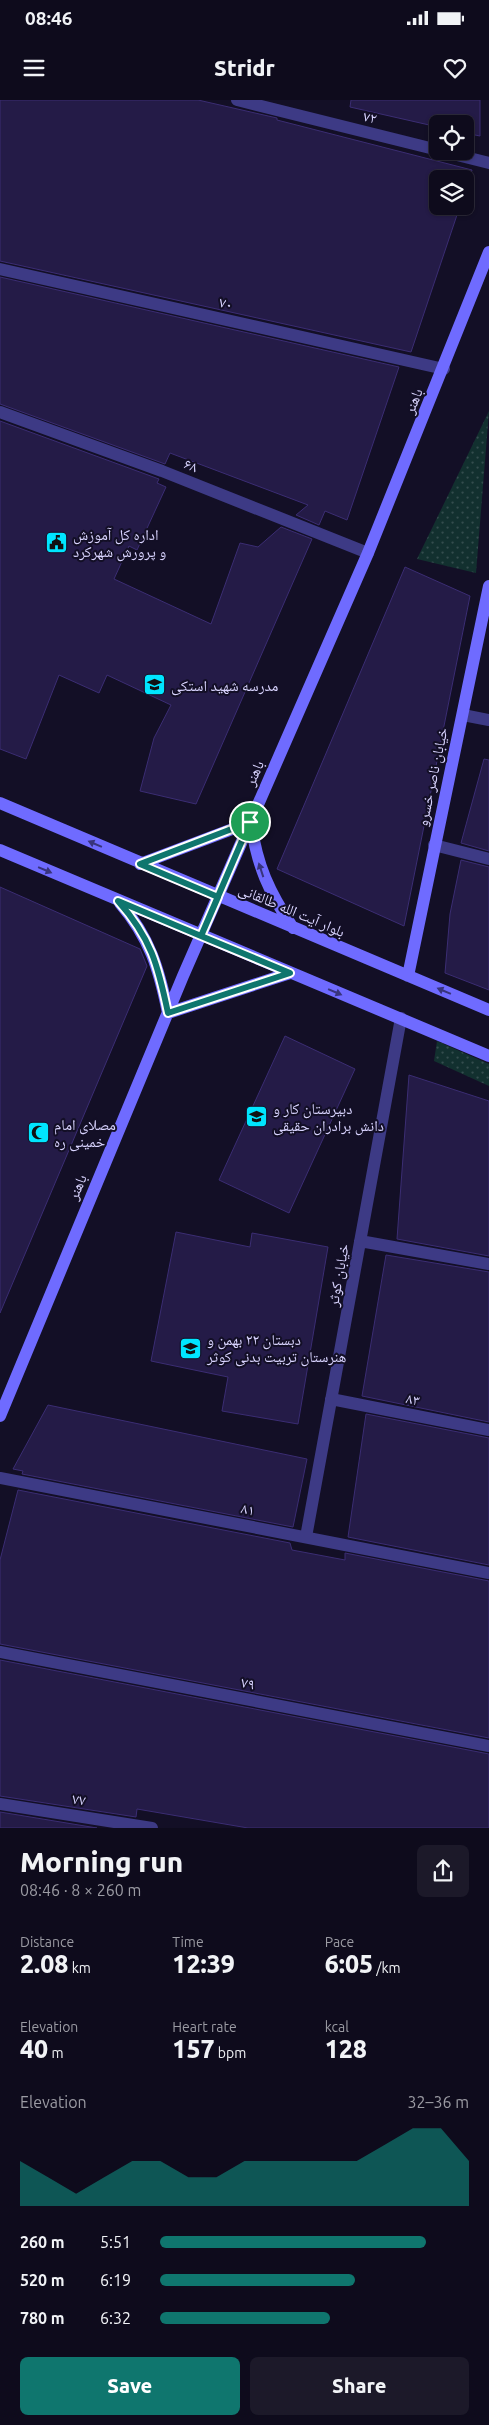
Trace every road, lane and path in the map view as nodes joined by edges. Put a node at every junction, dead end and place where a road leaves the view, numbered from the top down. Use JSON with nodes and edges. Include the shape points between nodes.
{"nodes":[{"id":1,"x":237,"y":100,"type":"edge"},
{"id":2,"x":429,"y":148,"type":"edge"},
{"id":3,"x":474,"y":159,"type":"edge"},
{"id":4,"x":489,"y":163,"type":"edge"},
{"id":5,"x":489,"y":252,"type":"edge"},
{"id":6,"x":0,"y":269,"type":"edge"},
{"id":7,"x":444,"y":369,"type":"junction"},
{"id":8,"x":0,"y":412,"type":"edge"},
{"id":9,"x":368,"y":553,"type":"junction"},
{"id":10,"x":489,"y":586,"type":"edge"},
{"id":11,"x":463,"y":715,"type":"junction"},
{"id":12,"x":489,"y":720,"type":"edge"},
{"id":13,"x":0,"y":803,"type":"edge"},
{"id":14,"x":250,"y":822,"type":"junction"},
{"id":15,"x":434,"y":845,"type":"junction"},
{"id":16,"x":0,"y":850,"type":"edge"},
{"id":17,"x":489,"y":859,"type":"edge"},
{"id":18,"x":140,"y":864,"type":"junction"},
{"id":19,"x":218,"y":897,"type":"junction"},
{"id":20,"x":118,"y":901,"type":"junction"},
{"id":21,"x":293,"y":928,"type":"junction"},
{"id":22,"x":201,"y":936,"type":"junction"},
{"id":23,"x":290,"y":973,"type":"junction"},
{"id":24,"x":408,"y":976,"type":"junction"},
{"id":25,"x":489,"y":1010,"type":"edge"},
{"id":26,"x":168,"y":1013,"type":"junction"},
{"id":27,"x":400,"y":1018,"type":"junction"},
{"id":28,"x":489,"y":1056,"type":"edge"},
{"id":29,"x":360,"y":1240,"type":"junction"},
{"id":30,"x":489,"y":1264,"type":"edge"},
{"id":31,"x":331,"y":1399,"type":"junction"},
{"id":32,"x":0,"y":1416,"type":"edge"},
{"id":33,"x":489,"y":1430,"type":"edge"},
{"id":34,"x":0,"y":1478,"type":"edge"},
{"id":35,"x":306,"y":1537,"type":"junction"},
{"id":36,"x":489,"y":1573,"type":"edge"},
{"id":37,"x":0,"y":1652,"type":"edge"},
{"id":38,"x":489,"y":1746,"type":"edge"},
{"id":39,"x":0,"y":1804,"type":"edge"},
{"id":40,"x":152,"y":1828,"type":"edge"}],
"edges":[{"from":1,"to":2,"type":"street","name":"۷۲"},
{"from":3,"to":4,"type":"street","name":"۷۲"},
{"from":5,"to":7,"type":"main road","name":"باهنر"},
{"from":6,"to":7,"type":"street","name":"۷۰"},
{"from":7,"to":9,"type":"main road","name":"باهنر"},
{"from":8,"to":9,"type":"street","name":"۶۸","via":[[162,471]]},
{"from":9,"to":14,"type":"main road","name":"باهنر"},
{"from":10,"to":11,"type":"main road","name":"خیابان ناصر خسرو"},
{"from":11,"to":12,"type":"street"},
{"from":11,"to":15,"type":"main road","name":"خیابان ناصر خسرو"},
{"from":18,"to":13,"type":"main road","name":"بلوار آیت الله طالقانی","one_way":true},
{"from":14,"to":18,"type":"main road"},
{"from":14,"to":19,"type":"main road","name":"باهنر"},
{"from":21,"to":14,"type":"main road","one_way":true,"via":[[263,878]]},
{"from":15,"to":17,"type":"street"},
{"from":15,"to":24,"type":"main road","name":"خیابان ناصر خسرو"},
{"from":16,"to":20,"type":"main road","one_way":true},
{"from":18,"to":19,"type":"main road","name":"بلوار آیت الله طالقانی"},
{"from":19,"to":21,"type":"main road","name":"بلوار آیت الله طالقانی"},
{"from":19,"to":22,"type":"main road","name":"باهنر"},
{"from":20,"to":22,"type":"main road"},
{"from":20,"to":26,"type":"main road","via":[[153,952]]},
{"from":21,"to":24,"type":"main road","name":"بلوار آیت الله طالقانی"},
{"from":22,"to":23,"type":"main road"},
{"from":22,"to":26,"type":"main road","name":"باهنر"},
{"from":23,"to":26,"type":"main road"},
{"from":23,"to":27,"type":"main road","one_way":true},
{"from":25,"to":24,"type":"main road","name":"بلوار آیت الله طالقانی","one_way":true},
{"from":26,"to":32,"type":"main road","name":"باهنر"},
{"from":27,"to":28,"type":"main road"},
{"from":27,"to":29,"type":"street","name":"خیابان کوثر"},
{"from":29,"to":30,"type":"street"},
{"from":29,"to":31,"type":"street","name":"خیابان کوثر"},
{"from":31,"to":33,"type":"street","name":"۸۳"},
{"from":31,"to":35,"type":"street","name":"خیابان کوثر"},
{"from":34,"to":35,"type":"street","name":"۸۱"},
{"from":35,"to":36,"type":"street","name":"۸۱"},
{"from":37,"to":38,"type":"street","name":"۷۹"},
{"from":39,"to":40,"type":"street","name":"۷۷"}]}
